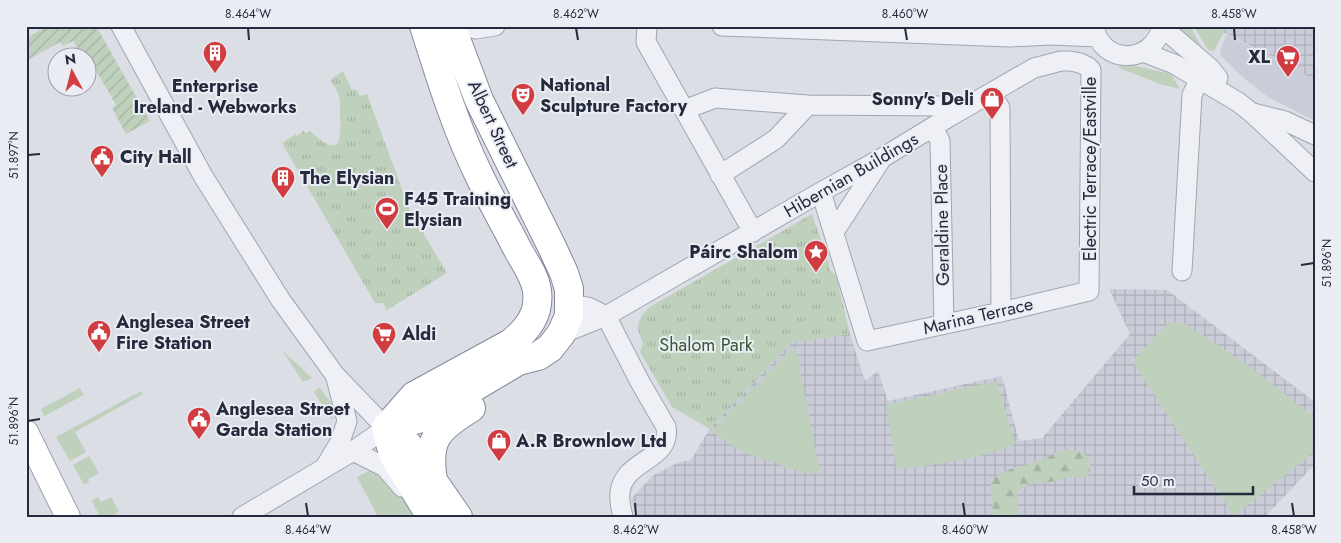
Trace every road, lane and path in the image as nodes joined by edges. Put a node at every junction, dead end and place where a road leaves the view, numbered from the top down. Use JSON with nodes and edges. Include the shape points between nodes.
{"nodes":[{"id":1,"x":121,"y":26,"type":"edge"},
{"id":2,"x":424,"y":26,"type":"edge"},
{"id":3,"x":451,"y":26,"type":"edge"},
{"id":4,"x":464,"y":26,"type":"edge"},
{"id":5,"x":495,"y":26,"type":"edge"},
{"id":6,"x":647,"y":26,"type":"edge"},
{"id":7,"x":722,"y":26,"type":"edge"},
{"id":8,"x":1162,"y":26,"type":"edge"},
{"id":9,"x":1093,"y":33,"type":"edge"},
{"id":10,"x":1143,"y":52,"type":"junction"},
{"id":11,"x":1070,"y":61,"type":"junction"},
{"id":12,"x":1205,"y":74,"type":"junction"},
{"id":13,"x":991,"y":93,"type":"junction"},
{"id":14,"x":808,"y":105,"type":"junction"},
{"id":15,"x":1245,"y":107,"type":"junction"},
{"id":16,"x":684,"y":110,"type":"junction"},
{"id":17,"x":949,"y":117,"type":"junction"},
{"id":18,"x":933,"y":127,"type":"junction"},
{"id":19,"x":1315,"y":135,"type":"edge"},
{"id":20,"x":882,"y":158,"type":"junction"},
{"id":21,"x":1311,"y":163,"type":"edge"},
{"id":22,"x":720,"y":175,"type":"junction"},
{"id":23,"x":821,"y":192,"type":"junction"},
{"id":24,"x":752,"y":232,"type":"junction"},
{"id":25,"x":834,"y":232,"type":"junction"},
{"id":26,"x":1182,"y":271,"type":"dead end"},
{"id":27,"x":1090,"y":290,"type":"joint"},
{"id":28,"x":570,"y":304,"type":"junction"},
{"id":29,"x":1001,"y":312,"type":"junction"},
{"id":30,"x":606,"y":316,"type":"junction"},
{"id":31,"x":944,"y":324,"type":"junction"},
{"id":32,"x":561,"y":334,"type":"junction"},
{"id":33,"x":538,"y":356,"type":"junction"},
{"id":34,"x":335,"y":375,"type":"junction"},
{"id":35,"x":386,"y":428,"type":"junction"},
{"id":36,"x":26,"y":432,"type":"edge"},
{"id":37,"x":354,"y":451,"type":"junction"},
{"id":38,"x":324,"y":469,"type":"junction"},
{"id":39,"x":433,"y":480,"type":"junction"},
{"id":40,"x":429,"y":514,"type":"edge"},
{"id":41,"x":68,"y":517,"type":"edge"},
{"id":42,"x":242,"y":517,"type":"edge"},
{"id":43,"x":458,"y":517,"type":"edge"},
{"id":44,"x":623,"y":517,"type":"edge"}],
"edges":[{"from":1,"to":34,"type":"street","via":[[203,176],[280,299]]},
{"from":2,"to":35,"type":"highway","name":"Albert Street","via":[[467,148],[533,276],[536,304],[533,319],[520,336],[414,396]]},
{"from":3,"to":28,"type":"highway","name":"Albert Street","via":[[479,100],[564,273]]},
{"from":4,"to":5,"type":"street","via":[[476,29]]},
{"from":6,"to":16,"type":"street","via":[[646,42]]},
{"from":7,"to":9,"type":"street","via":[[1010,37]]},
{"from":8,"to":10,"type":"street","via":[[1158,39]]},
{"from":8,"to":12,"type":"street"},
{"from":9,"to":10,"type":"street","via":[[1114,53],[1124,56]]},
{"from":9,"to":11,"type":"street"},
{"from":10,"to":12,"type":"street"},
{"from":11,"to":13,"type":"street","name":"Hibernian Buildings","via":[[1034,68]]},
{"from":11,"to":27,"type":"street","name":"Electric Terrace/Eastville","via":[[1091,70]]},
{"from":12,"to":15,"type":"street"},
{"from":12,"to":26,"type":"street","via":[[1192,95]]},
{"from":13,"to":17,"type":"street","name":"Hibernian Buildings"},
{"from":13,"to":29,"type":"street","via":[[1000,108]]},
{"from":14,"to":16,"type":"street","name":"Hibernian Buildings","via":[[715,98]]},
{"from":14,"to":17,"type":"street","name":"Hibernian Buildings","via":[[942,106]]},
{"from":14,"to":22,"type":"street","via":[[776,139]]},
{"from":15,"to":19,"type":"street"},
{"from":15,"to":21,"type":"street"},
{"from":16,"to":22,"type":"street"},
{"from":17,"to":18,"type":"street","name":"Hibernian Buildings"},
{"from":18,"to":20,"type":"street","name":"Hibernian Buildings"},
{"from":18,"to":31,"type":"street","name":"Geraldine Place","via":[[940,141]]},
{"from":20,"to":23,"type":"street","name":"Hibernian Buildings"},
{"from":20,"to":25,"type":"street"},
{"from":22,"to":24,"type":"street"},
{"from":23,"to":24,"type":"street","name":"Hibernian Buildings"},
{"from":23,"to":25,"type":"street"},
{"from":24,"to":30,"type":"street","name":"Hibernian Buildings"},
{"from":25,"to":31,"type":"street","name":"Marina Terrace","via":[[867,341]]},
{"from":27,"to":29,"type":"street","name":"Marina Terrace"},
{"from":28,"to":30,"type":"street","via":[[588,307]]},
{"from":28,"to":32,"type":"highway"},
{"from":29,"to":31,"type":"street","name":"Marina Terrace"},
{"from":30,"to":32,"type":"street","name":"Hibernian Buildings"},
{"from":30,"to":44,"type":"street","via":[[667,433],[667,439],[658,451],[638,464],[625,480],[620,491]]},
{"from":32,"to":33,"type":"highway","via":[[550,348]]},
{"from":33,"to":35,"type":"highway","via":[[518,361],[422,418]]},
{"from":33,"to":39,"type":"highway","via":[[527,372],[445,425],[430,455]]},
{"from":34,"to":35,"type":"street"},
{"from":34,"to":38,"type":"street","via":[[347,421],[340,442]]},
{"from":35,"to":37,"type":"street"},
{"from":35,"to":39,"type":"highway","via":[[408,445]]},
{"from":35,"to":40,"type":"highway","via":[[394,456]]},
{"from":36,"to":41,"type":"main road"},
{"from":37,"to":38,"type":"street"},
{"from":37,"to":40,"type":"street","via":[[384,467]]},
{"from":38,"to":42,"type":"street"},
{"from":39,"to":43,"type":"highway"}]}
